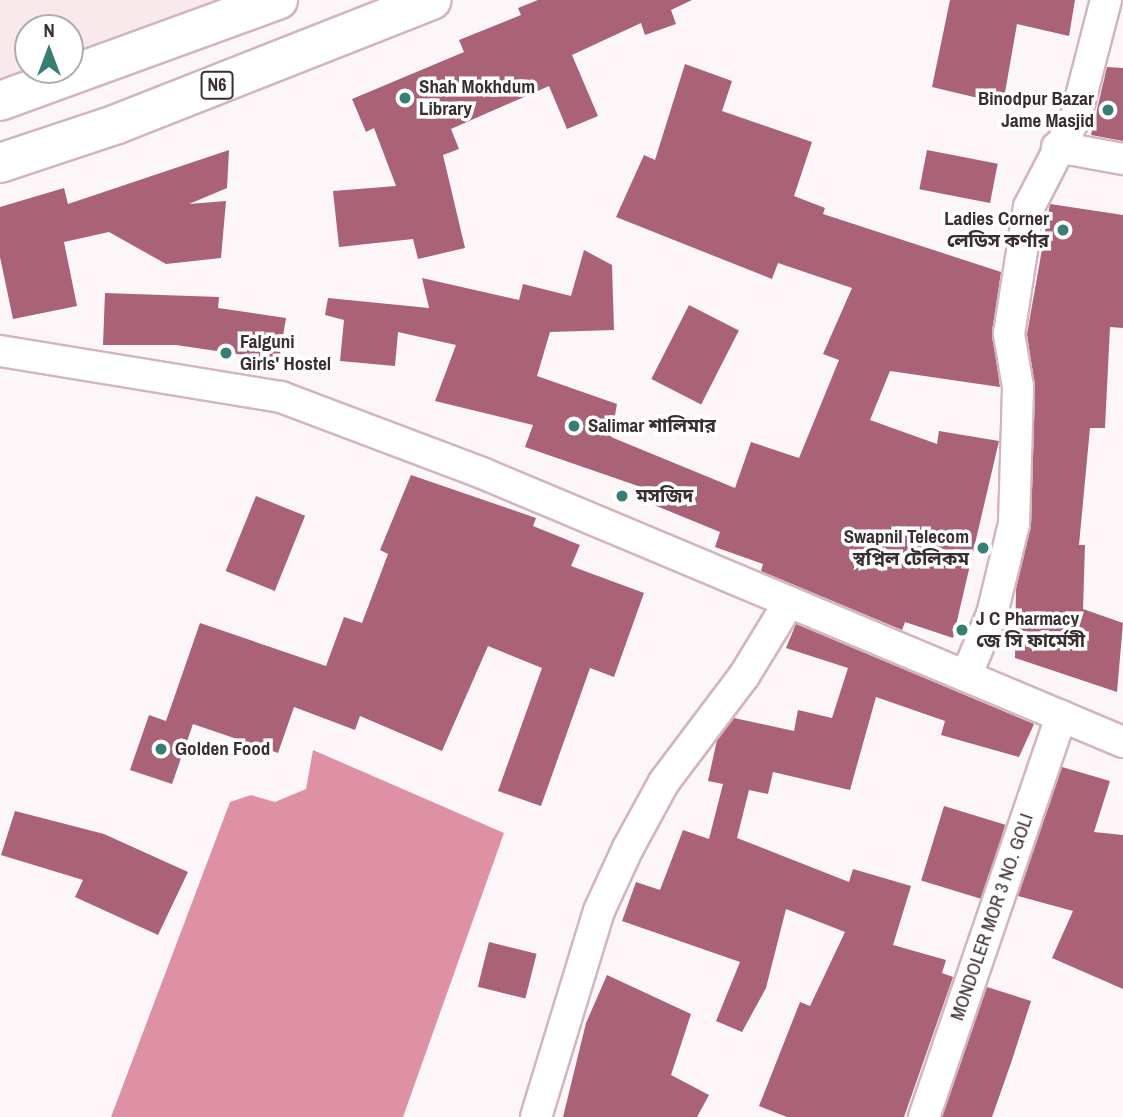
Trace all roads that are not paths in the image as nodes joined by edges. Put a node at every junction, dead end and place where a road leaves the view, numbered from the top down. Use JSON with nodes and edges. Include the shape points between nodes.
{"nodes":[{"id":1,"x":278,"y":0,"type":"edge"},
{"id":2,"x":430,"y":0,"type":"edge"},
{"id":3,"x":1106,"y":0,"type":"edge"},
{"id":4,"x":0,"y":101,"type":"edge"},
{"id":5,"x":1057,"y":148,"type":"junction"},
{"id":6,"x":1123,"y":159,"type":"edge"},
{"id":7,"x":0,"y":163,"type":"edge"},
{"id":8,"x":0,"y":351,"type":"edge"},
{"id":9,"x":788,"y":604,"type":"junction"},
{"id":10,"x":966,"y":676,"type":"junction"},
{"id":11,"x":1061,"y":716,"type":"junction"},
{"id":12,"x":1123,"y":742,"type":"edge"},
{"id":13,"x":536,"y":1117,"type":"edge"},
{"id":14,"x":924,"y":1117,"type":"edge"}],
"edges":[{"from":1,"to":4,"type":"highway"},
{"from":2,"to":7,"type":"highway","number":"N6","via":[[117,124]]},
{"from":3,"to":5,"type":"street","via":[[1093,68]]},
{"from":5,"to":6,"type":"street"},
{"from":5,"to":10,"type":"street","via":[[1029,207],[1012,298],[1009,334],[1018,387],[1014,524],[992,614]]},
{"from":8,"to":9,"type":"street","via":[[281,397],[482,473]]},
{"from":9,"to":10,"type":"street"},
{"from":9,"to":13,"type":"street","via":[[744,676],[664,782],[628,848],[599,911]]},
{"from":10,"to":11,"type":"street"},
{"from":11,"to":12,"type":"street"},
{"from":11,"to":14,"type":"street","name":"MONDOLER MOR 3 NO. GOLI"}]}
